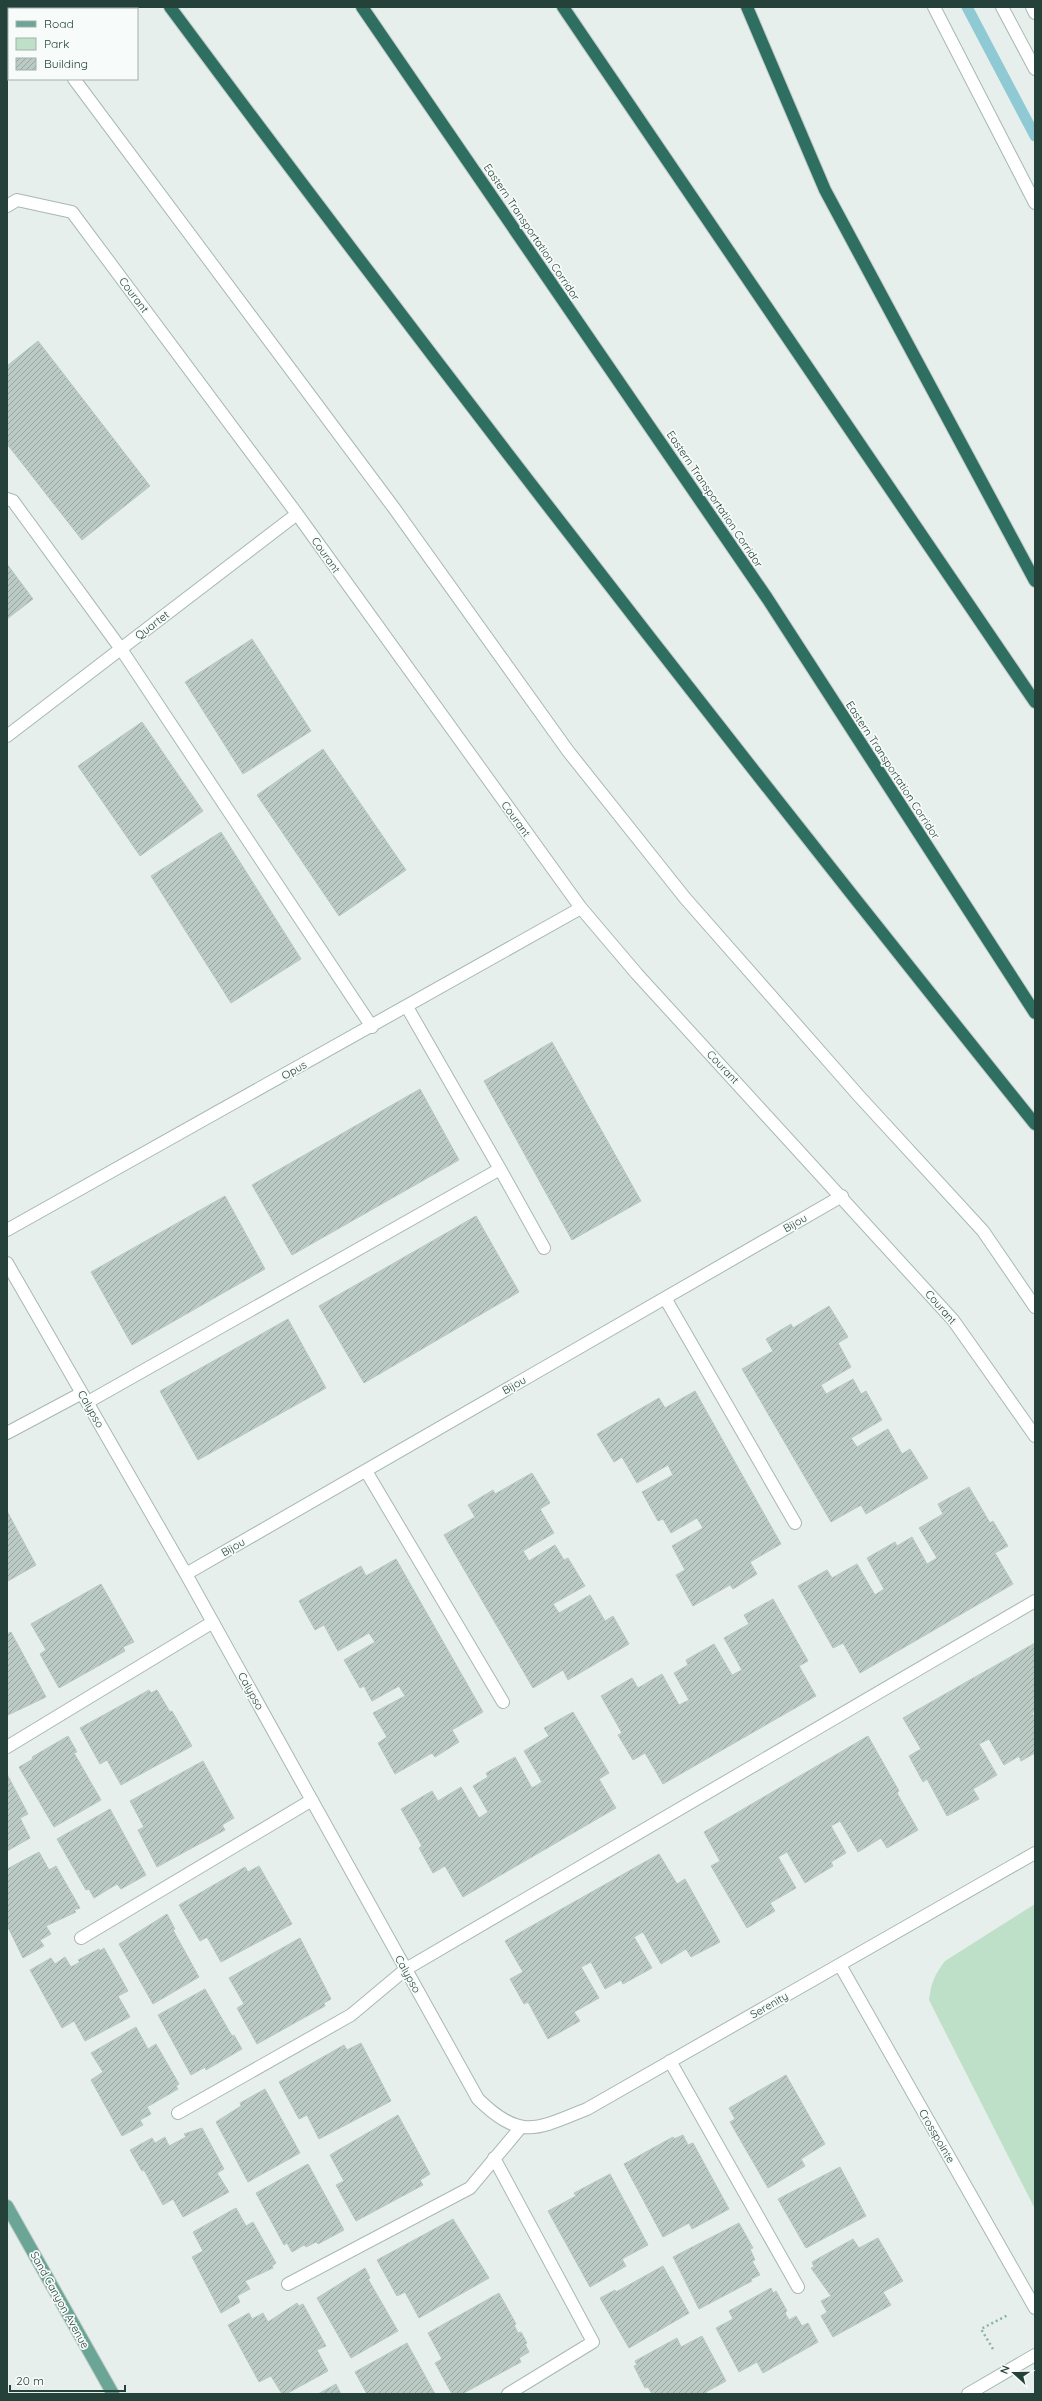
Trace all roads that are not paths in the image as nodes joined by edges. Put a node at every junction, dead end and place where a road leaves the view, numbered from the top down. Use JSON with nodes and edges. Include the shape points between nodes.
{"nodes":[{"id":1,"x":170,"y":7,"type":"edge"},
{"id":2,"x":362,"y":7,"type":"edge"},
{"id":3,"x":563,"y":7,"type":"edge"},
{"id":4,"x":747,"y":7,"type":"edge"},
{"id":5,"x":934,"y":7,"type":"edge"},
{"id":6,"x":1002,"y":7,"type":"edge"},
{"id":7,"x":1032,"y":7,"type":"edge"},
{"id":8,"x":1035,"y":13,"type":"edge"},
{"id":9,"x":1035,"y":69,"type":"edge"},
{"id":10,"x":75,"y":80,"type":"edge"},
{"id":11,"x":12,"y":203,"type":"edge"},
{"id":12,"x":1035,"y":203,"type":"edge"},
{"id":13,"x":7,"y":499,"type":"edge"},
{"id":14,"x":297,"y":514,"type":"junction"},
{"id":15,"x":1035,"y":581,"type":"edge"},
{"id":16,"x":121,"y":649,"type":"junction"},
{"id":17,"x":1035,"y":702,"type":"edge"},
{"id":18,"x":7,"y":736,"type":"edge"},
{"id":19,"x":581,"y":908,"type":"junction"},
{"id":20,"x":407,"y":1007,"type":"junction"},
{"id":21,"x":1035,"y":1013,"type":"edge"},
{"id":22,"x":372,"y":1027,"type":"junction"},
{"id":23,"x":1035,"y":1124,"type":"edge"},
{"id":24,"x":500,"y":1169,"type":"junction"},
{"id":25,"x":842,"y":1196,"type":"junction"},
{"id":26,"x":7,"y":1230,"type":"edge"},
{"id":27,"x":544,"y":1248,"type":"dead end"},
{"id":28,"x":7,"y":1263,"type":"edge"},
{"id":29,"x":665,"y":1298,"type":"junction"},
{"id":30,"x":1035,"y":1307,"type":"edge"},
{"id":31,"x":85,"y":1398,"type":"junction"},
{"id":32,"x":7,"y":1433,"type":"edge"},
{"id":33,"x":1035,"y":1436,"type":"edge"},
{"id":34,"x":366,"y":1471,"type":"junction"},
{"id":35,"x":795,"y":1523,"type":"dead end"},
{"id":36,"x":186,"y":1574,"type":"junction"},
{"id":37,"x":1035,"y":1601,"type":"edge"},
{"id":38,"x":213,"y":1622,"type":"junction"},
{"id":39,"x":503,"y":1702,"type":"dead end"},
{"id":40,"x":7,"y":1747,"type":"edge"},
{"id":41,"x":312,"y":1800,"type":"junction"},
{"id":42,"x":1035,"y":1853,"type":"edge"},
{"id":43,"x":81,"y":1938,"type":"dead end"},
{"id":44,"x":840,"y":1965,"type":"junction"},
{"id":45,"x":406,"y":1969,"type":"junction"},
{"id":46,"x":670,"y":2061,"type":"junction"},
{"id":47,"x":178,"y":2113,"type":"dead end"},
{"id":48,"x":497,"y":2117,"type":"joint"},
{"id":49,"x":520,"y":2127,"type":"junction"},
{"id":50,"x":494,"y":2158,"type":"junction"},
{"id":51,"x":7,"y":2206,"type":"edge"},
{"id":52,"x":288,"y":2284,"type":"dead end"},
{"id":53,"x":798,"y":2287,"type":"dead end"},
{"id":54,"x":1035,"y":2308,"type":"edge"},
{"id":55,"x":1035,"y":2354,"type":"edge"},
{"id":56,"x":113,"y":2394,"type":"edge"},
{"id":57,"x":508,"y":2394,"type":"edge"},
{"id":58,"x":968,"y":2394,"type":"edge"}],
"edges":[{"from":1,"to":23,"type":"highway","via":[[440,366],[842,884]]},
{"from":2,"to":21,"type":"highway","name":"Eastern Transportation Corridor","via":[[767,598]]},
{"from":3,"to":17,"type":"highway"},
{"from":4,"to":15,"type":"highway","via":[[825,190]]},
{"from":5,"to":12,"type":"street"},
{"from":6,"to":9,"type":"street"},
{"from":7,"to":8,"type":"street"},
{"from":10,"to":30,"type":"street","via":[[394,508],[568,751],[686,898],[859,1096],[983,1231]]},
{"from":11,"to":14,"type":"street","name":"Courant","via":[[72,212]]},
{"from":13,"to":16,"type":"street","via":[[13,501]]},
{"from":14,"to":16,"type":"street","name":"Quartet"},
{"from":14,"to":19,"type":"street","name":"Courant"},
{"from":16,"to":18,"type":"street","name":"Quartet"},
{"from":16,"to":22,"type":"street"},
{"from":19,"to":20,"type":"street","name":"Opus"},
{"from":19,"to":25,"type":"street","name":"Courant","via":[[637,974]]},
{"from":20,"to":22,"type":"street","name":"Opus"},
{"from":20,"to":24,"type":"street"},
{"from":22,"to":26,"type":"street","name":"Opus"},
{"from":24,"to":27,"type":"street"},
{"from":24,"to":31,"type":"street"},
{"from":25,"to":29,"type":"street","name":"Bijou"},
{"from":25,"to":33,"type":"street","name":"Courant","via":[[953,1320]]},
{"from":28,"to":31,"type":"street","name":"Calypso"},
{"from":29,"to":34,"type":"street","name":"Bijou"},
{"from":29,"to":35,"type":"street"},
{"from":31,"to":32,"type":"street"},
{"from":31,"to":36,"type":"street","name":"Calypso"},
{"from":34,"to":36,"type":"street","name":"Bijou"},
{"from":34,"to":39,"type":"street"},
{"from":36,"to":38,"type":"street","name":"Calypso"},
{"from":37,"to":45,"type":"street"},
{"from":38,"to":40,"type":"street"},
{"from":38,"to":41,"type":"street","name":"Calypso"},
{"from":41,"to":43,"type":"street"},
{"from":41,"to":45,"type":"street","name":"Calypso"},
{"from":42,"to":44,"type":"street","name":"Serenity"},
{"from":44,"to":46,"type":"street","name":"Serenity"},
{"from":44,"to":54,"type":"street","name":"Crosspointe"},
{"from":45,"to":47,"type":"street","via":[[351,2015]]},
{"from":45,"to":48,"type":"street","name":"Calypso","via":[[478,2099]]},
{"from":46,"to":49,"type":"street","name":"Serenity","via":[[587,2109],[542,2127]]},
{"from":46,"to":53,"type":"street"},
{"from":48,"to":49,"type":"street","name":"Serenity"},
{"from":49,"to":50,"type":"street"},
{"from":50,"to":52,"type":"street","via":[[470,2188]]},
{"from":50,"to":57,"type":"street","via":[[593,2342]]},
{"from":51,"to":56,"type":"main road","name":"Sand Canyon Avenue"},
{"from":55,"to":58,"type":"street"}]}
